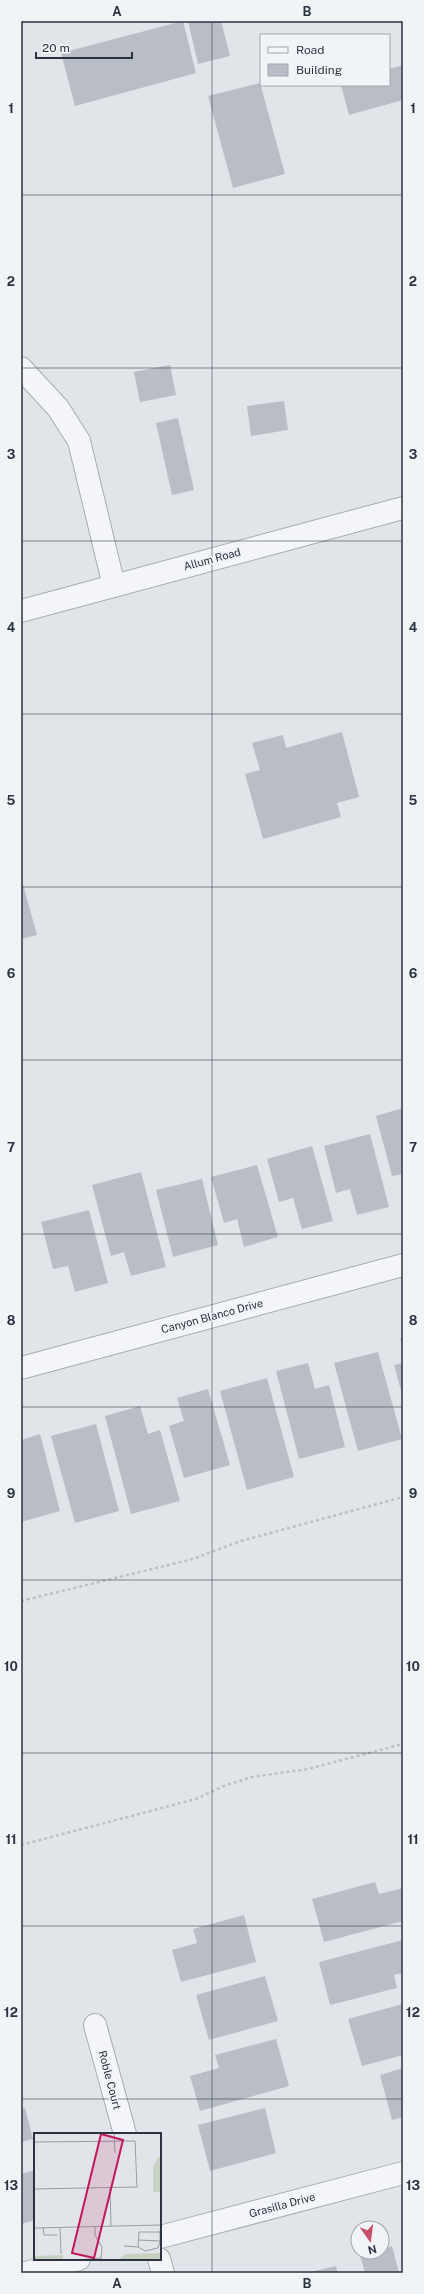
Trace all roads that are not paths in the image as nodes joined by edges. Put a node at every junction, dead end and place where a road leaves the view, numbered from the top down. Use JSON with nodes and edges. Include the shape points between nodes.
{"nodes":[{"id":1,"x":21,"y":368,"type":"edge"},
{"id":2,"x":403,"y":508,"type":"edge"},
{"id":3,"x":114,"y":586,"type":"junction"},
{"id":4,"x":21,"y":611,"type":"edge"},
{"id":5,"x":403,"y":1265,"type":"edge"},
{"id":6,"x":21,"y":1367,"type":"edge"},
{"id":7,"x":95,"y":2026,"type":"dead end"},
{"id":8,"x":125,"y":2133,"type":"edge"},
{"id":9,"x":403,"y":2173,"type":"edge"},
{"id":10,"x":161,"y":2237,"type":"edge"},
{"id":11,"x":75,"y":2260,"type":"edge"},
{"id":12,"x":159,"y":2260,"type":"edge"},
{"id":13,"x":26,"y":2273,"type":"edge"},
{"id":14,"x":163,"y":2273,"type":"edge"}],
"edges":[{"from":1,"to":3,"type":"street","via":[[58,408],[79,441]]},
{"from":2,"to":3,"type":"street","name":"Allum Road"},
{"from":3,"to":4,"type":"street","name":"Allum Road"},
{"from":5,"to":6,"type":"street","name":"Canyon Blanco Drive"},
{"from":7,"to":8,"type":"street","name":"Roble Court"},
{"from":9,"to":10,"type":"street","name":"Grasilla Drive"},
{"from":11,"to":13,"type":"street"},
{"from":12,"to":14,"type":"street"}]}
